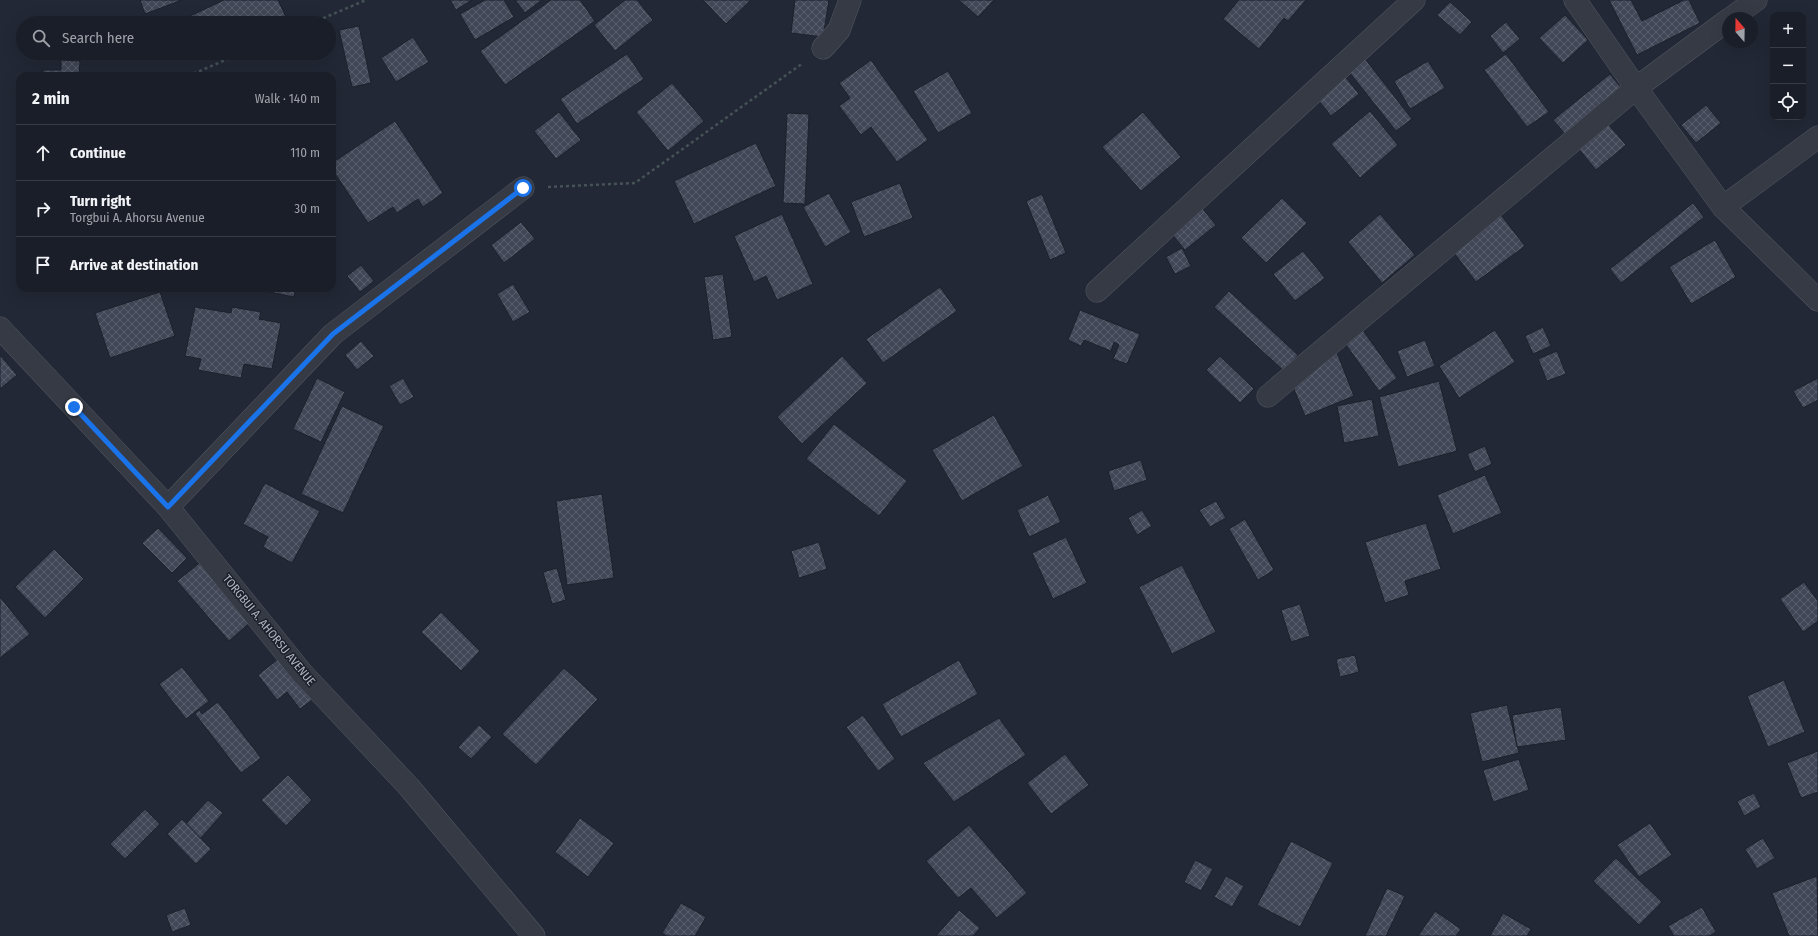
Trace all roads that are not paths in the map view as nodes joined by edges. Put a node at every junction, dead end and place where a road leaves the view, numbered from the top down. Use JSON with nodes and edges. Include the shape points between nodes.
{"nodes":[{"id":1,"x":850,"y":0,"type":"edge"},
{"id":2,"x":1414,"y":0,"type":"edge"},
{"id":3,"x":1575,"y":0,"type":"edge"},
{"id":4,"x":1756,"y":0,"type":"edge"},
{"id":5,"x":1739,"y":12,"type":"edge"},
{"id":6,"x":1722,"y":24,"type":"edge"},
{"id":7,"x":823,"y":48,"type":"road end"},
{"id":8,"x":1636,"y":88,"type":"junction"},
{"id":9,"x":1818,"y":137,"type":"edge"},
{"id":10,"x":523,"y":188,"type":"road end"},
{"id":11,"x":1723,"y":207,"type":"junction"},
{"id":12,"x":1097,"y":291,"type":"dead end"},
{"id":13,"x":1818,"y":300,"type":"edge"},
{"id":14,"x":0,"y":328,"type":"edge"},
{"id":15,"x":1268,"y":396,"type":"dead end"},
{"id":16,"x":168,"y":507,"type":"junction"},
{"id":17,"x":534,"y":936,"type":"edge"}],
"edges":[{"from":1,"to":7,"type":"street","via":[[840,30]]},
{"from":2,"to":12,"type":"street"},
{"from":3,"to":8,"type":"street"},
{"from":4,"to":5,"type":"street"},
{"from":6,"to":8,"type":"street"},
{"from":8,"to":11,"type":"street"},
{"from":8,"to":15,"type":"street"},
{"from":9,"to":11,"type":"street"},
{"from":10,"to":16,"type":"street","via":[[333,334]]},
{"from":11,"to":13,"type":"street"},
{"from":14,"to":16,"type":"street","name":"TORGBUI A. AHORSU AVENUE"},
{"from":16,"to":17,"type":"street","name":"TORGBUI A. AHORSU AVENUE","via":[[302,672],[409,787]]}]}
